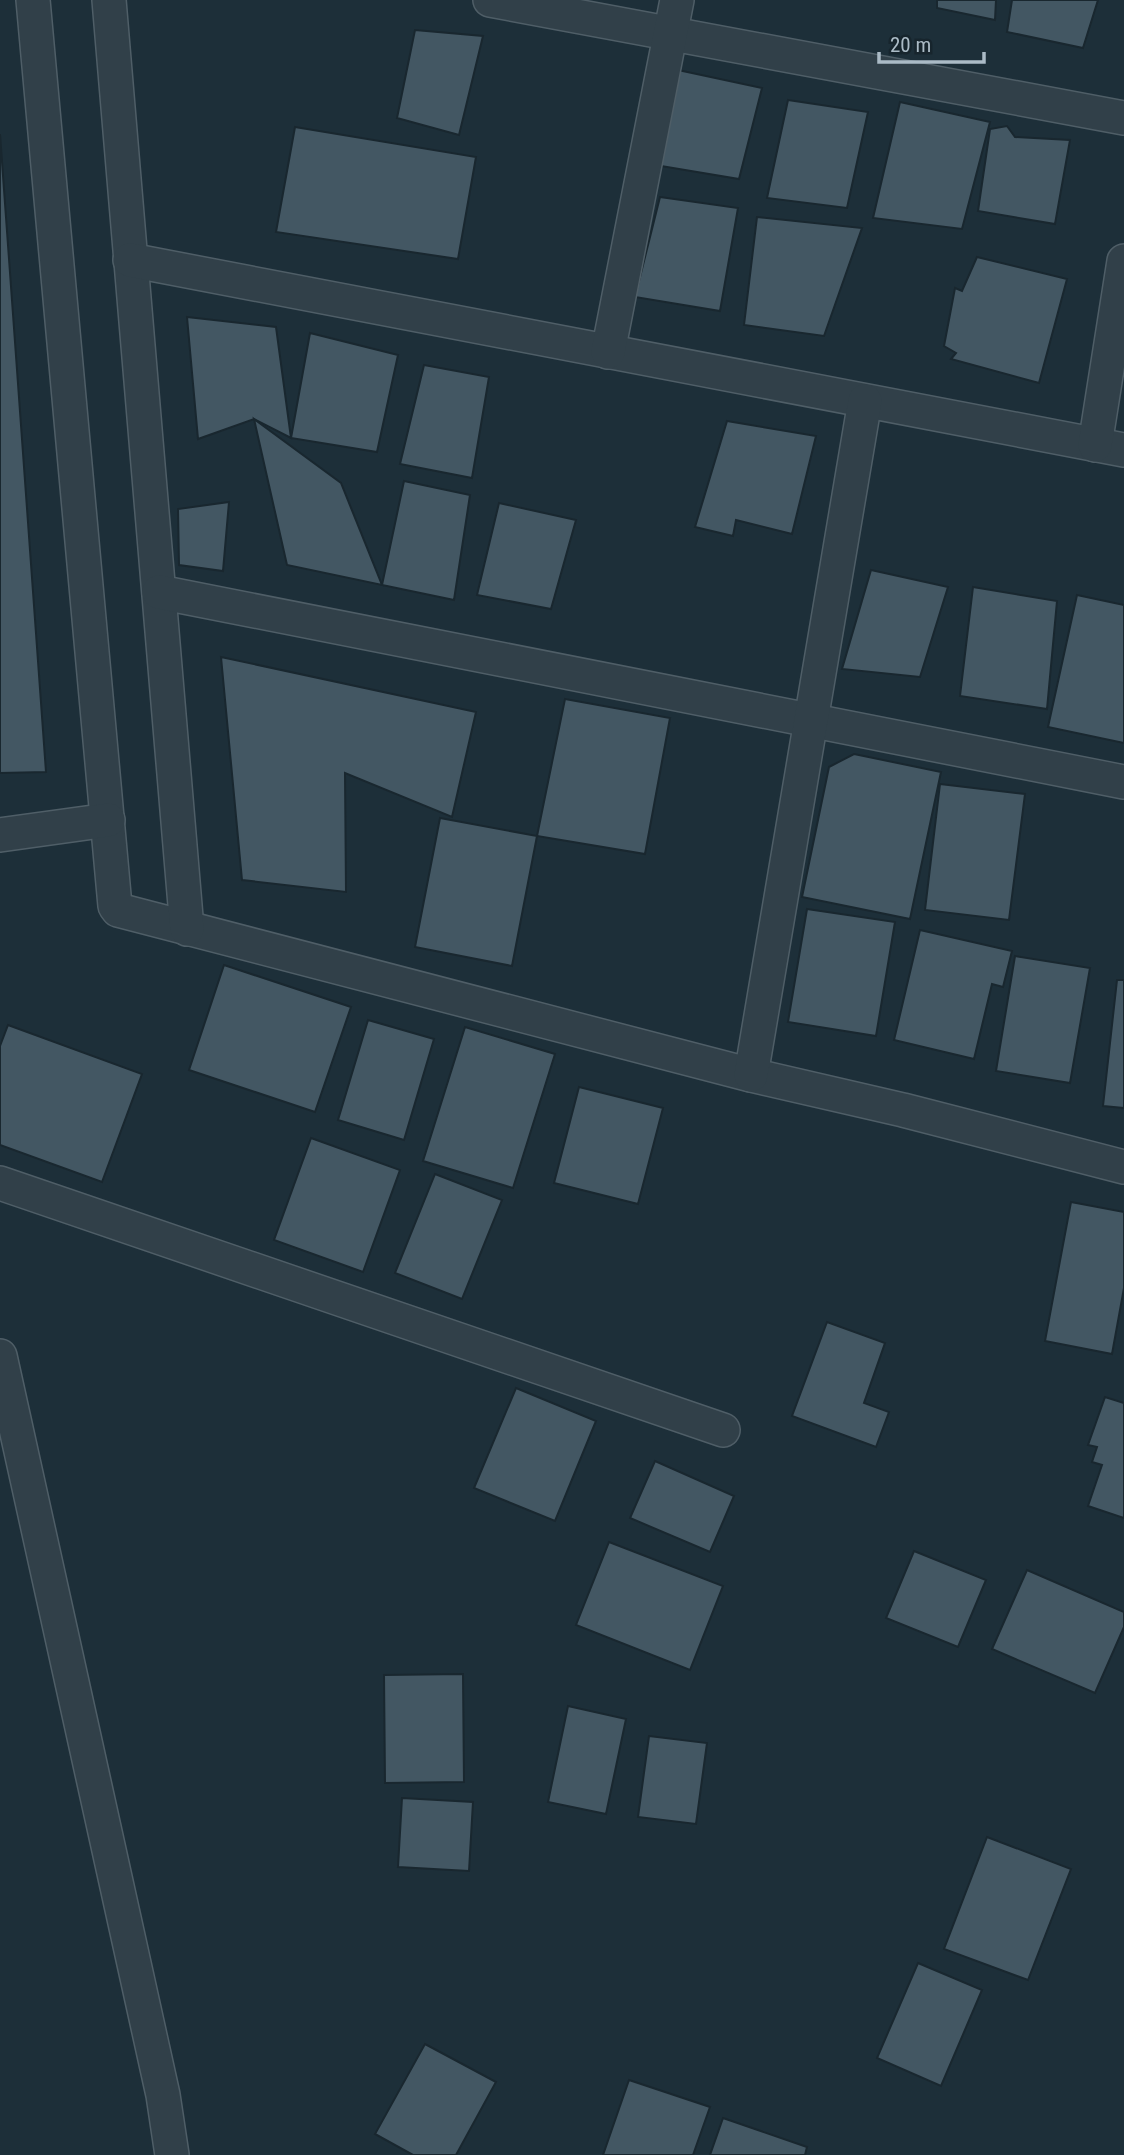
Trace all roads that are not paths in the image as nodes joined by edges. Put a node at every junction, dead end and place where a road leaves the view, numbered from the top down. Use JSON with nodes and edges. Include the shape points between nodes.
{"nodes":[{"id":1,"x":33,"y":0,"type":"edge"},
{"id":2,"x":109,"y":0,"type":"edge"},
{"id":3,"x":490,"y":0,"type":"edge"},
{"id":4,"x":677,"y":0,"type":"edge"},
{"id":5,"x":671,"y":34,"type":"junction"},
{"id":6,"x":1124,"y":118,"type":"edge"},
{"id":7,"x":131,"y":260,"type":"junction"},
{"id":8,"x":1124,"y":261,"type":"edge"},
{"id":9,"x":608,"y":352,"type":"junction"},
{"id":10,"x":865,"y":401,"type":"junction"},
{"id":11,"x":1110,"y":448,"type":"edge"},
{"id":12,"x":159,"y":592,"type":"junction"},
{"id":13,"x":811,"y":721,"type":"junction"},
{"id":14,"x":1124,"y":782,"type":"edge"},
{"id":15,"x":108,"y":820,"type":"junction"},
{"id":16,"x":0,"y":835,"type":"edge"},
{"id":17,"x":187,"y":929,"type":"junction"},
{"id":18,"x":751,"y":1075,"type":"junction"},
{"id":19,"x":1124,"y":1167,"type":"edge"},
{"id":20,"x":0,"y":1184,"type":"edge"},
{"id":21,"x":0,"y":1356,"type":"edge"},
{"id":22,"x":723,"y":1430,"type":"dead end"},
{"id":23,"x":172,"y":2155,"type":"edge"}],
"edges":[{"from":1,"to":15,"type":"street"},
{"from":2,"to":7,"type":"street"},
{"from":3,"to":5,"type":"street"},
{"from":4,"to":5,"type":"street"},
{"from":5,"to":6,"type":"street"},
{"from":5,"to":9,"type":"street"},
{"from":7,"to":9,"type":"street"},
{"from":7,"to":12,"type":"street"},
{"from":8,"to":11,"type":"street"},
{"from":9,"to":10,"type":"street"},
{"from":10,"to":11,"type":"street"},
{"from":10,"to":13,"type":"street"},
{"from":12,"to":13,"type":"street"},
{"from":12,"to":17,"type":"street"},
{"from":13,"to":14,"type":"street"},
{"from":13,"to":18,"type":"street"},
{"from":15,"to":16,"type":"street"},
{"from":15,"to":17,"type":"street","via":[[115,906]]},
{"from":17,"to":18,"type":"street"},
{"from":18,"to":19,"type":"street"},
{"from":20,"to":22,"type":"street"},
{"from":21,"to":23,"type":"street","via":[[160,2082]]}]}
